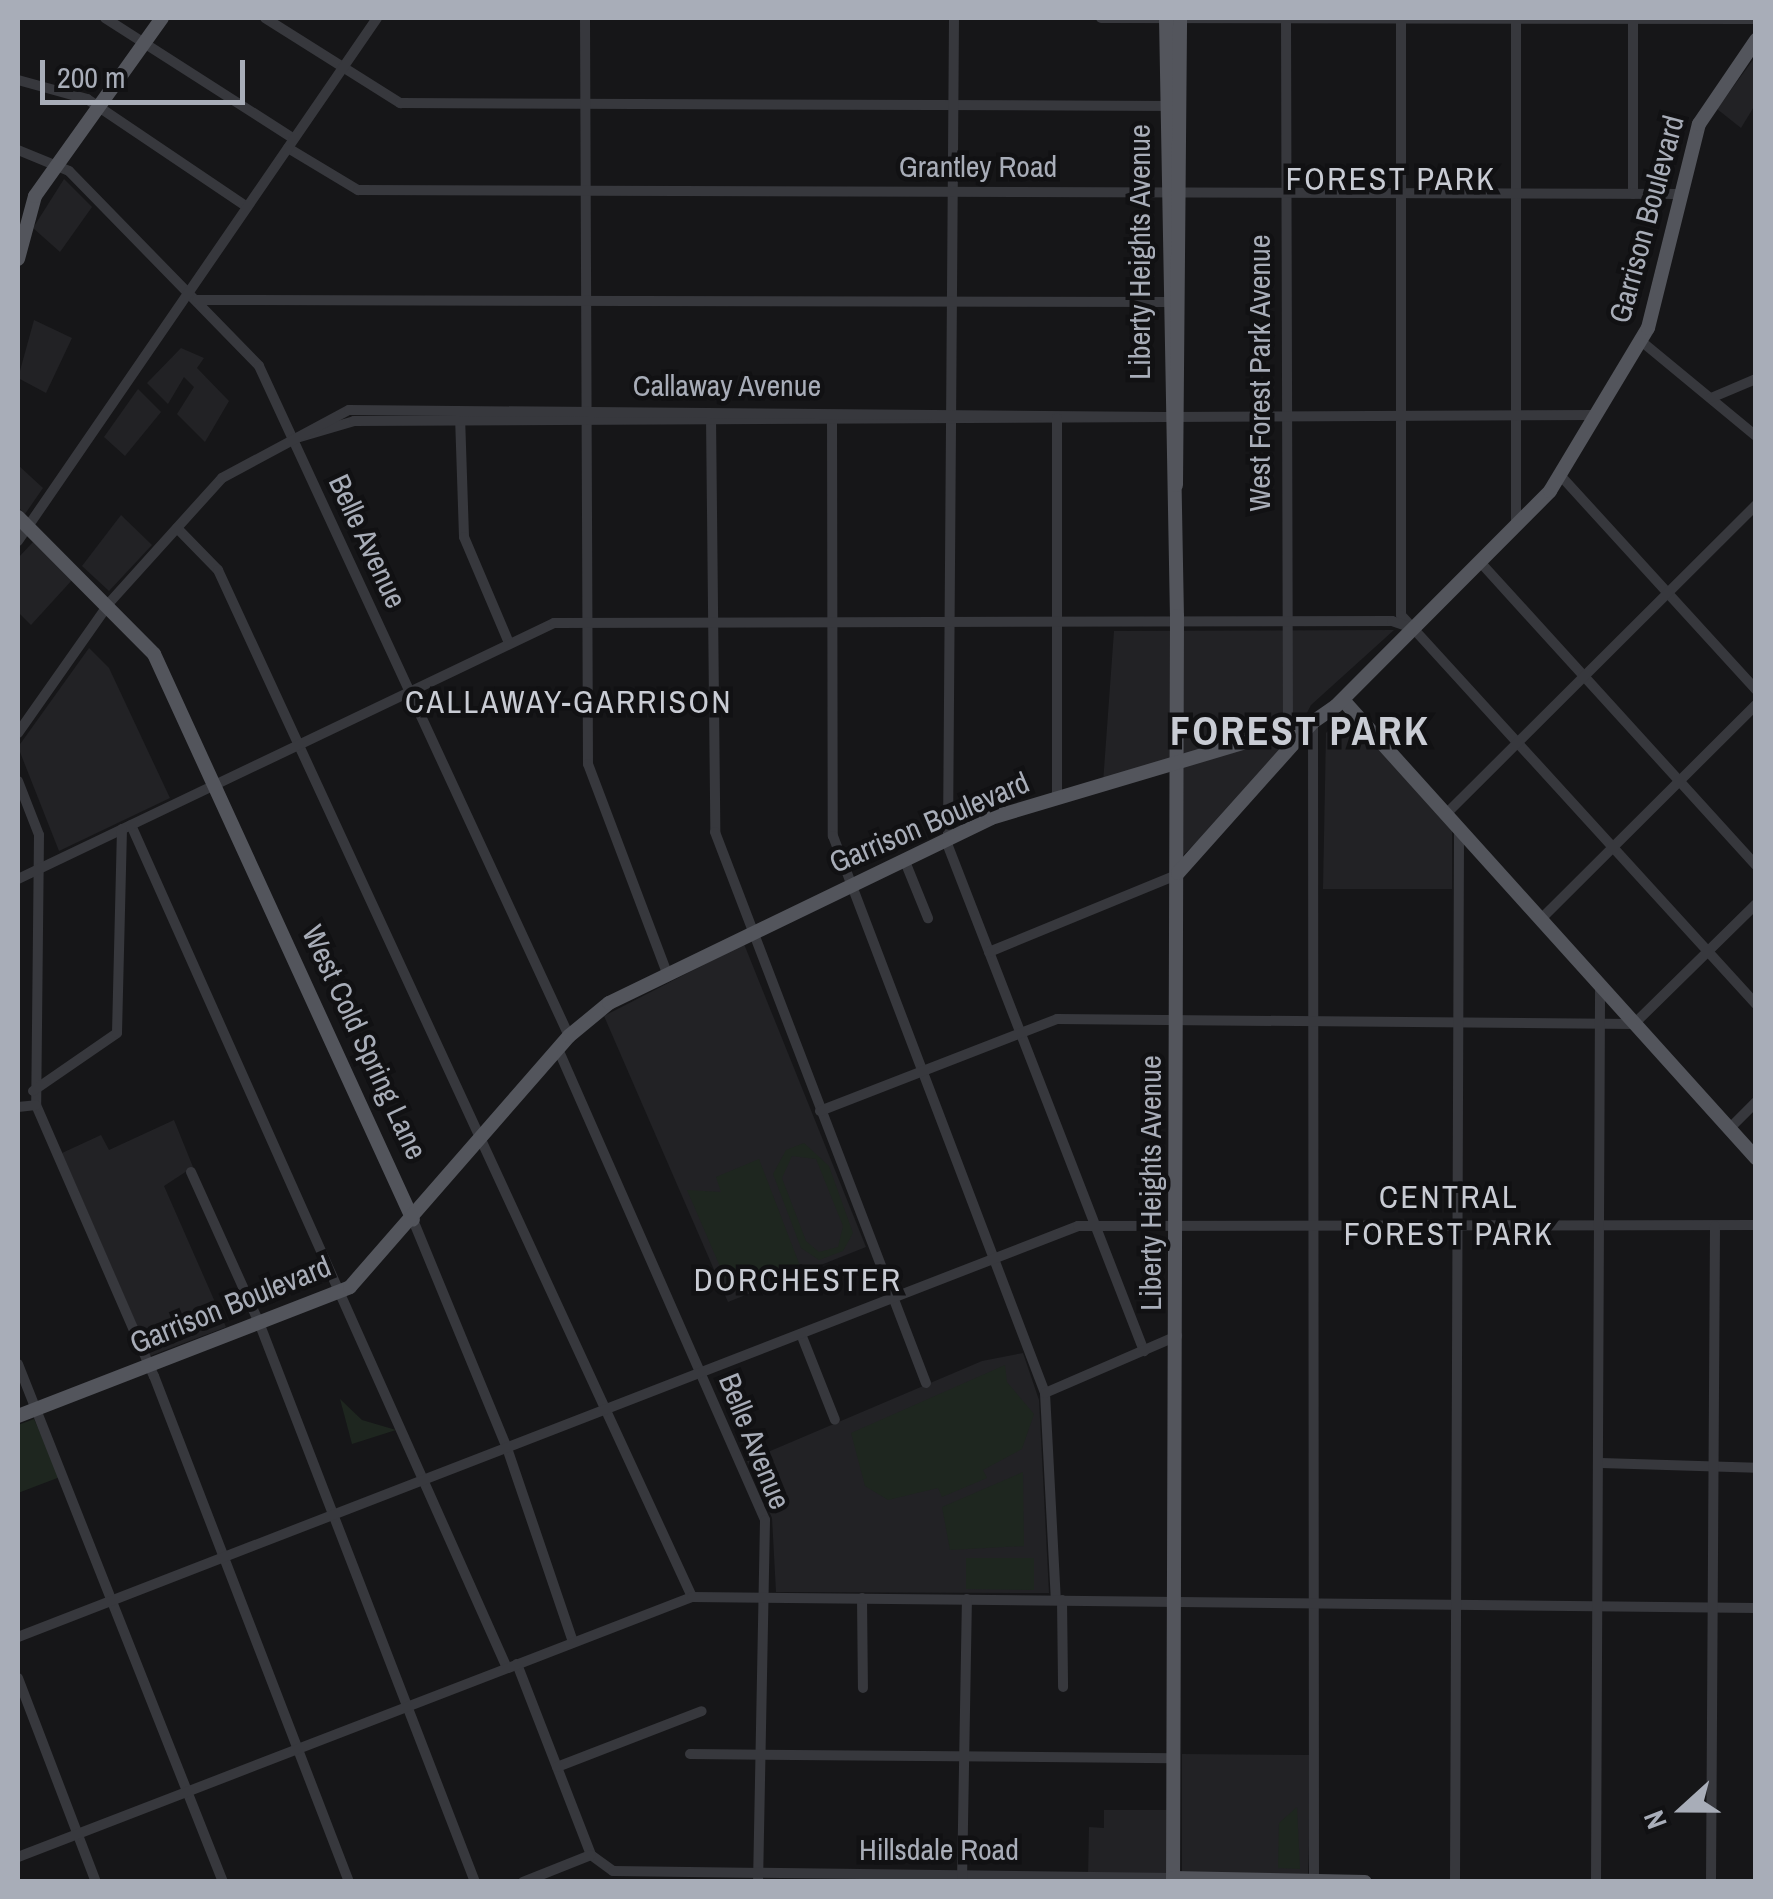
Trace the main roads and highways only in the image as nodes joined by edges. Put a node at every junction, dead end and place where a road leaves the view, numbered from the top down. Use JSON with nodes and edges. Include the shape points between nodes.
{"nodes":[{"id":1,"x":162,"y":18,"type":"edge"},
{"id":2,"x":1166,"y":18,"type":"edge"},
{"id":3,"x":1180,"y":18,"type":"edge"},
{"id":4,"x":1756,"y":40,"type":"edge"},
{"id":5,"x":1173,"y":106,"type":"junction"},
{"id":6,"x":18,"y":259,"type":"edge"},
{"id":7,"x":22,"y":522,"type":"edge"},
{"id":8,"x":1343,"y":700,"type":"junction"},
{"id":9,"x":1313,"y":722,"type":"junction"},
{"id":10,"x":1175,"y":762,"type":"junction"},
{"id":11,"x":1177,"y":875,"type":"junction"},
{"id":12,"x":1756,"y":1158,"type":"edge"},
{"id":13,"x":413,"y":1220,"type":"junction"},
{"id":14,"x":18,"y":1416,"type":"edge"},
{"id":15,"x":1173,"y":1880,"type":"edge"},
{"id":16,"x":1314,"y":1880,"type":"edge"},
{"id":17,"x":1365,"y":1882,"type":"edge"}],
"edges":[{"from":1,"to":6,"type":"main road","via":[[28,208]]},
{"from":2,"to":5,"type":"main road","name":"Liberty Heights Avenue"},
{"from":3,"to":5,"type":"main road","name":"Liberty Heights Avenue"},
{"from":4,"to":8,"type":"main road","name":"Garrison Boulevard","via":[[1710,98],[1641,342],[1560,476]]},
{"from":5,"to":10,"type":"main road","name":"Liberty Heights Avenue"},
{"from":7,"to":13,"type":"main road","name":"West Cold Spring Lane","via":[[110,602],[154,654]]},
{"from":8,"to":9,"type":"main road","name":"Garrison Boulevard"},
{"from":8,"to":12,"type":"main road"},
{"from":9,"to":10,"type":"main road","name":"Garrison Boulevard"},
{"from":9,"to":11,"type":"main road"},
{"from":10,"to":11,"type":"main road","name":"Liberty Heights Avenue"},
{"from":10,"to":13,"type":"main road","name":"Garrison Boulevard","via":[[949,837],[667,974],[569,1036]]},
{"from":11,"to":15,"type":"main road","name":"Liberty Heights Avenue"},
{"from":13,"to":14,"type":"main road","name":"Garrison Boulevard","via":[[343,1292]]},
{"from":15,"to":16,"type":"main road","name":"Hillsdale Road"},
{"from":16,"to":17,"type":"main road","name":"Hillsdale Road"}]}
